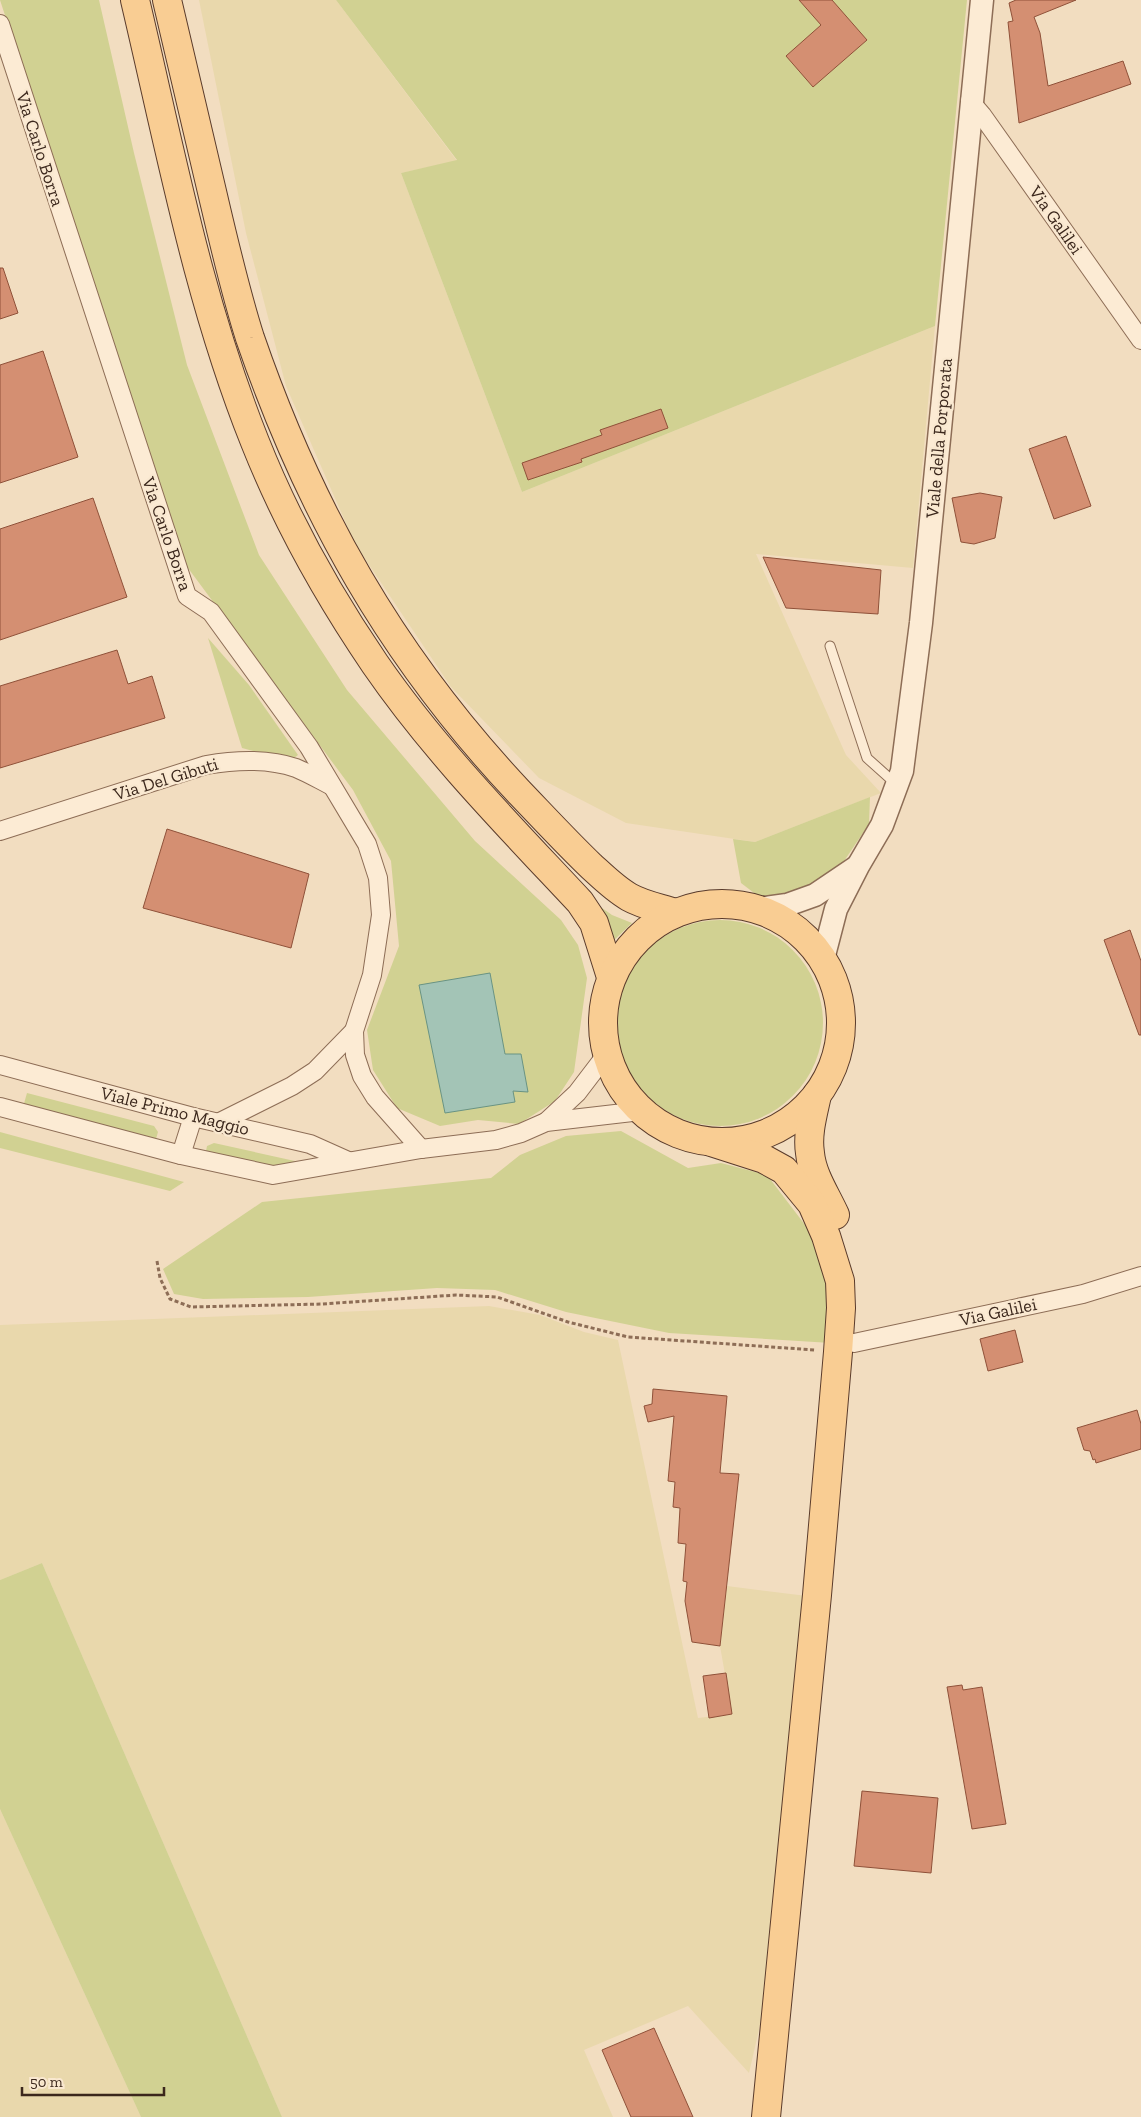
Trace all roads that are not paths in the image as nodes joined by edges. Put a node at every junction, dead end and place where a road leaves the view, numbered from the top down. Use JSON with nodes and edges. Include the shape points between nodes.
{"nodes":[{"id":1,"x":135,"y":0,"type":"edge"},
{"id":2,"x":167,"y":0,"type":"edge"},
{"id":3,"x":982,"y":0,"type":"edge"},
{"id":4,"x":0,"y":24,"type":"edge"},
{"id":5,"x":970,"y":101,"type":"junction"},
{"id":6,"x":1141,"y":340,"type":"edge"},
{"id":7,"x":830,"y":646,"type":"dead end"},
{"id":8,"x":897,"y":784,"type":"junction"},
{"id":9,"x":332,"y":786,"type":"junction"},
{"id":10,"x":0,"y":831,"type":"edge"},
{"id":11,"x":858,"y":866,"type":"junction"},
{"id":12,"x":758,"y":909,"type":"junction"},
{"id":13,"x":675,"y":913,"type":"junction"},
{"id":14,"x":823,"y":959,"type":"junction"},
{"id":15,"x":611,"y":977,"type":"junction"},
{"id":16,"x":354,"y":1031,"type":"junction"},
{"id":17,"x":606,"y":1054,"type":"junction"},
{"id":18,"x":0,"y":1065,"type":"edge"},
{"id":19,"x":817,"y":1095,"type":"junction"},
{"id":20,"x":0,"y":1106,"type":"edge"},
{"id":21,"x":640,"y":1111,"type":"junction"},
{"id":22,"x":193,"y":1117,"type":"junction"},
{"id":23,"x":546,"y":1122,"type":"junction"},
{"id":24,"x":218,"y":1123,"type":"junction"},
{"id":25,"x":711,"y":1142,"type":"junction"},
{"id":26,"x":421,"y":1149,"type":"junction"},
{"id":27,"x":181,"y":1155,"type":"junction"},
{"id":28,"x":348,"y":1161,"type":"junction"},
{"id":29,"x":1141,"y":1276,"type":"edge"},
{"id":30,"x":846,"y":1347,"type":"junction"},
{"id":31,"x":766,"y":2117,"type":"edge"},
{"id":32,"x":782,"y":2117,"type":"edge"}],
"edges":[{"from":1,"to":15,"type":"main road","via":[[198,271],[255,442],[289,518],[339,607],[421,727],[470,785],[580,902],[594,923]]},
{"from":2,"to":13,"type":"main road","via":[[228,259],[250,335],[287,437],[318,506],[360,584],[443,706],[570,846],[628,897]]},
{"from":3,"to":5,"type":"street","name":"Viale della Porporata"},
{"from":4,"to":9,"type":"street","name":"Via Carlo Borra","via":[[187,596],[211,612],[309,747]]},
{"from":5,"to":6,"type":"street","name":"Via Galilei"},
{"from":5,"to":8,"type":"street","name":"Viale della Porporata","via":[[921,623],[902,771]]},
{"from":7,"to":8,"type":"lane","via":[[867,758]]},
{"from":8,"to":11,"type":"street","name":"Viale della Porporata","via":[[882,825]]},
{"from":9,"to":10,"type":"street","name":"Via Del Gibuti","via":[[295,768],[232,760]]},
{"from":9,"to":16,"type":"street","name":"Via Carlo Borra","via":[[367,844],[378,878],[382,915],[372,975]]},
{"from":11,"to":12,"type":"street","via":[[815,895],[787,905]]},
{"from":11,"to":14,"type":"street","name":"Viale della Porporata","via":[[836,909]]},
{"from":12,"to":13,"type":"main road","via":[[721,904],[702,905]]},
{"from":12,"to":14,"type":"main road","via":[[783,920]]},
{"from":13,"to":15,"type":"main road","via":[[648,929],[626,951]]},
{"from":14,"to":19,"type":"main road","via":[[838,992],[842,1028],[834,1063]]},
{"from":15,"to":17,"type":"main road","via":[[602,1016]]},
{"from":16,"to":24,"type":"street","name":"Via Carlo Borra","via":[[315,1070],[292,1086]]},
{"from":16,"to":26,"type":"street","name":"Via Carlo Borra","via":[[355,1055],[362,1076],[375,1097]]},
{"from":17,"to":21,"type":"main road","via":[[620,1085]]},
{"from":17,"to":23,"type":"street","via":[[577,1093]]},
{"from":18,"to":22,"type":"street","name":"Viale Primo Maggio"},
{"from":19,"to":25,"type":"main road","via":[[795,1117],[768,1133],[737,1141]]},
{"from":19,"to":30,"type":"main road","via":[[810,1132],[810,1154],[817,1178],[852,1255],[856,1283]]},
{"from":20,"to":27,"type":"street"},
{"from":21,"to":23,"type":"street"},
{"from":21,"to":25,"type":"main road","via":[[685,1137]]},
{"from":22,"to":24,"type":"street","name":"Viale Primo Maggio"},
{"from":22,"to":27,"type":"street"},
{"from":23,"to":26,"type":"street","via":[[496,1140]]},
{"from":24,"to":28,"type":"street","name":"Viale Primo Maggio","via":[[310,1144]]},
{"from":25,"to":30,"type":"main road","via":[[764,1159],[784,1170],[812,1204],[840,1281]]},
{"from":26,"to":28,"type":"street"},
{"from":27,"to":28,"type":"street","via":[[273,1175]]},
{"from":29,"to":30,"type":"street","name":"Via Galilei","via":[[1083,1294]]},
{"from":30,"to":31,"type":"main road","via":[[816,1604]]},
{"from":30,"to":32,"type":"main road","via":[[834,1606]]}]}
